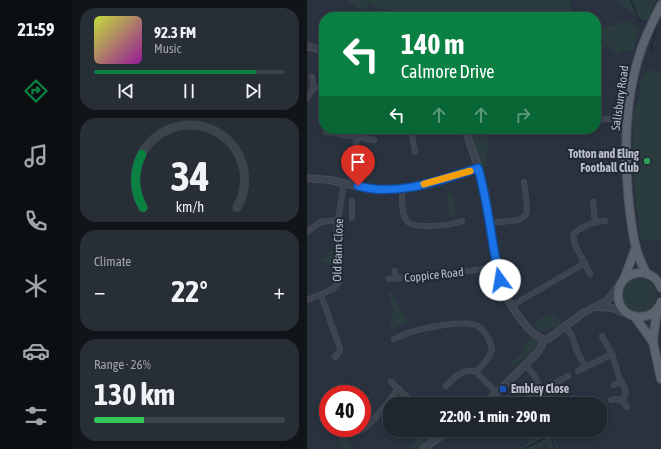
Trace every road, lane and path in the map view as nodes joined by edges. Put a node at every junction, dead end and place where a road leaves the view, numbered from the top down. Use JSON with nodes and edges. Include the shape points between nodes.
{"nodes":[{"id":1,"x":661,"y":5,"type":"edge"},
{"id":2,"x":307,"y":46,"type":"edge"},
{"id":3,"x":319,"y":50,"type":"edge"},
{"id":4,"x":312,"y":77,"type":"dead end"},
{"id":5,"x":314,"y":88,"type":"junction"},
{"id":6,"x":319,"y":88,"type":"edge"},
{"id":7,"x":307,"y":98,"type":"edge"},
{"id":8,"x":615,"y":117,"type":"dead end"},
{"id":9,"x":601,"y":119,"type":"edge"},
{"id":10,"x":338,"y":134,"type":"edge"},
{"id":11,"x":412,"y":134,"type":"edge"},
{"id":12,"x":467,"y":134,"type":"edge"},
{"id":13,"x":357,"y":137,"type":"junction"},
{"id":14,"x":374,"y":140,"type":"dead end"},
{"id":15,"x":415,"y":152,"type":"dead end"},
{"id":16,"x":478,"y":168,"type":"junction"},
{"id":17,"x":307,"y":178,"type":"edge"},
{"id":18,"x":344,"y":182,"type":"junction"},
{"id":19,"x":524,"y":182,"type":"dead end"},
{"id":20,"x":351,"y":184,"type":"junction"},
{"id":21,"x":401,"y":189,"type":"junction"},
{"id":22,"x":593,"y":202,"type":"dead end"},
{"id":23,"x":341,"y":204,"type":"junction"},
{"id":24,"x":352,"y":218,"type":"dead end"},
{"id":25,"x":338,"y":220,"type":"junction"},
{"id":26,"x":462,"y":221,"type":"dead end"},
{"id":27,"x":605,"y":221,"type":"dead end"},
{"id":28,"x":595,"y":222,"type":"junction"},
{"id":29,"x":491,"y":223,"type":"junction"},
{"id":30,"x":307,"y":232,"type":"edge"},
{"id":31,"x":636,"y":247,"type":"junction"},
{"id":32,"x":585,"y":263,"type":"junction"},
{"id":33,"x":497,"y":268,"type":"junction"},
{"id":34,"x":395,"y":271,"type":"dead end"},
{"id":35,"x":590,"y":274,"type":"dead end"},
{"id":36,"x":647,"y":274,"type":"junction"},
{"id":37,"x":389,"y":279,"type":"dead end"},
{"id":38,"x":396,"y":279,"type":"junction"},
{"id":39,"x":622,"y":282,"type":"junction"},
{"id":40,"x":661,"y":288,"type":"edge"},
{"id":41,"x":321,"y":295,"type":"junction"},
{"id":42,"x":307,"y":300,"type":"edge"},
{"id":43,"x":660,"y":304,"type":"edge"},
{"id":44,"x":511,"y":306,"type":"junction"},
{"id":45,"x":596,"y":307,"type":"junction"},
{"id":46,"x":632,"y":316,"type":"junction"},
{"id":47,"x":565,"y":326,"type":"junction"},
{"id":48,"x":602,"y":336,"type":"dead end"},
{"id":49,"x":394,"y":339,"type":"dead end"},
{"id":50,"x":544,"y":340,"type":"junction"},
{"id":51,"x":653,"y":342,"type":"junction"},
{"id":52,"x":612,"y":354,"type":"junction"},
{"id":53,"x":335,"y":357,"type":"dead end"},
{"id":54,"x":525,"y":365,"type":"junction"},
{"id":55,"x":585,"y":367,"type":"junction"},
{"id":56,"x":578,"y":371,"type":"dead end"},
{"id":57,"x":476,"y":372,"type":"junction"},
{"id":58,"x":569,"y":376,"type":"dead end"},
{"id":59,"x":661,"y":379,"type":"edge"},
{"id":60,"x":622,"y":381,"type":"junction"},
{"id":61,"x":391,"y":382,"type":"dead end"},
{"id":62,"x":614,"y":385,"type":"dead end"},
{"id":63,"x":446,"y":386,"type":"dead end"},
{"id":64,"x":399,"y":389,"type":"junction"},
{"id":65,"x":541,"y":390,"type":"junction"},
{"id":66,"x":497,"y":393,"type":"junction"},
{"id":67,"x":407,"y":397,"type":"edge"},
{"id":68,"x":492,"y":397,"type":"edge"},
{"id":69,"x":529,"y":397,"type":"edge"},
{"id":70,"x":611,"y":400,"type":"dead end"},
{"id":71,"x":622,"y":400,"type":"junction"},
{"id":72,"x":627,"y":407,"type":"dead end"},
{"id":73,"x":371,"y":421,"type":"edge"},
{"id":74,"x":439,"y":438,"type":"edge"},
{"id":75,"x":423,"y":449,"type":"edge"}],
"edges":[{"from":1,"to":31,"type":"main road","name":"Salisbury Road","via":[[638,60],[628,112],[626,167]]},
{"from":2,"to":3,"type":"street"},
{"from":4,"to":5,"type":"street"},
{"from":5,"to":6,"type":"street"},
{"from":5,"to":7,"type":"street"},
{"from":8,"to":9,"type":"street"},
{"from":10,"to":13,"type":"street"},
{"from":11,"to":15,"type":"street"},
{"from":12,"to":16,"type":"street"},
{"from":13,"to":14,"type":"street"},
{"from":13,"to":20,"type":"street"},
{"from":16,"to":21,"type":"street"},
{"from":16,"to":29,"type":"street"},
{"from":17,"to":18,"type":"street"},
{"from":18,"to":20,"type":"street"},
{"from":18,"to":23,"type":"street","name":"Old Barn Close"},
{"from":19,"to":29,"type":"street","via":[[526,215],[519,220]]},
{"from":20,"to":21,"type":"street","via":[[369,189]]},
{"from":21,"to":26,"type":"street","via":[[404,215],[411,225],[448,225]]},
{"from":22,"to":28,"type":"street"},
{"from":23,"to":24,"type":"street","name":"Old Barn Close","via":[[352,203]]},
{"from":23,"to":25,"type":"street","name":"Old Barn Close"},
{"from":25,"to":30,"type":"street","via":[[320,222]]},
{"from":25,"to":41,"type":"street","name":"Old Barn Close","via":[[339,282],[333,289]]},
{"from":27,"to":28,"type":"street"},
{"from":28,"to":32,"type":"street","via":[[573,235],[575,246]]},
{"from":29,"to":33,"type":"street"},
{"from":31,"to":36,"type":"main road","name":"Salisbury Road"},
{"from":31,"to":39,"type":"main road","name":"Salisbury Road"},
{"from":32,"to":35,"type":"street"},
{"from":32,"to":44,"type":"street"},
{"from":33,"to":38,"type":"street","name":"Coppice Road"},
{"from":33,"to":44,"type":"street"},
{"from":34,"to":38,"type":"street","name":"Coppice Road"},
{"from":36,"to":39,"type":"main road","via":[[637,273],[628,276]]},
{"from":36,"to":40,"type":"main road","via":[[657,280]]},
{"from":37,"to":38,"type":"street","name":"Coppice Road"},
{"from":39,"to":45,"type":"street","via":[[607,302]]},
{"from":39,"to":46,"type":"main road","via":[[618,295],[620,304]]},
{"from":41,"to":42,"type":"street","name":"Old Barn Close"},
{"from":41,"to":53,"type":"street","via":[[339,344],[340,351]]},
{"from":43,"to":46,"type":"main road","via":[[651,314]]},
{"from":43,"to":51,"type":"main road"},
{"from":44,"to":50,"type":"street","via":[[530,330]]},
{"from":45,"to":46,"type":"street","via":[[612,308]]},
{"from":45,"to":47,"type":"street"},
{"from":46,"to":51,"type":"main road"},
{"from":47,"to":50,"type":"street","via":[[551,338]]},
{"from":47,"to":55,"type":"street"},
{"from":48,"to":52,"type":"street"},
{"from":49,"to":57,"type":"street","via":[[435,326],[477,325],[487,337],[492,350]]},
{"from":50,"to":54,"type":"street","via":[[540,349]]},
{"from":51,"to":59,"type":"main road"},
{"from":52,"to":55,"type":"street"},
{"from":52,"to":60,"type":"street"},
{"from":54,"to":65,"type":"street","via":[[534,375]]},
{"from":54,"to":66,"type":"street"},
{"from":55,"to":56,"type":"street"},
{"from":57,"to":63,"type":"street","via":[[464,372]]},
{"from":57,"to":66,"type":"street"},
{"from":58,"to":65,"type":"street"},
{"from":60,"to":62,"type":"street"},
{"from":60,"to":71,"type":"street","via":[[626,394]]},
{"from":61,"to":64,"type":"street"},
{"from":64,"to":67,"type":"street"},
{"from":64,"to":73,"type":"street"},
{"from":65,"to":69,"type":"street"},
{"from":66,"to":68,"type":"street"},
{"from":70,"to":71,"type":"street"},
{"from":71,"to":72,"type":"street"},
{"from":74,"to":75,"type":"street"}]}
